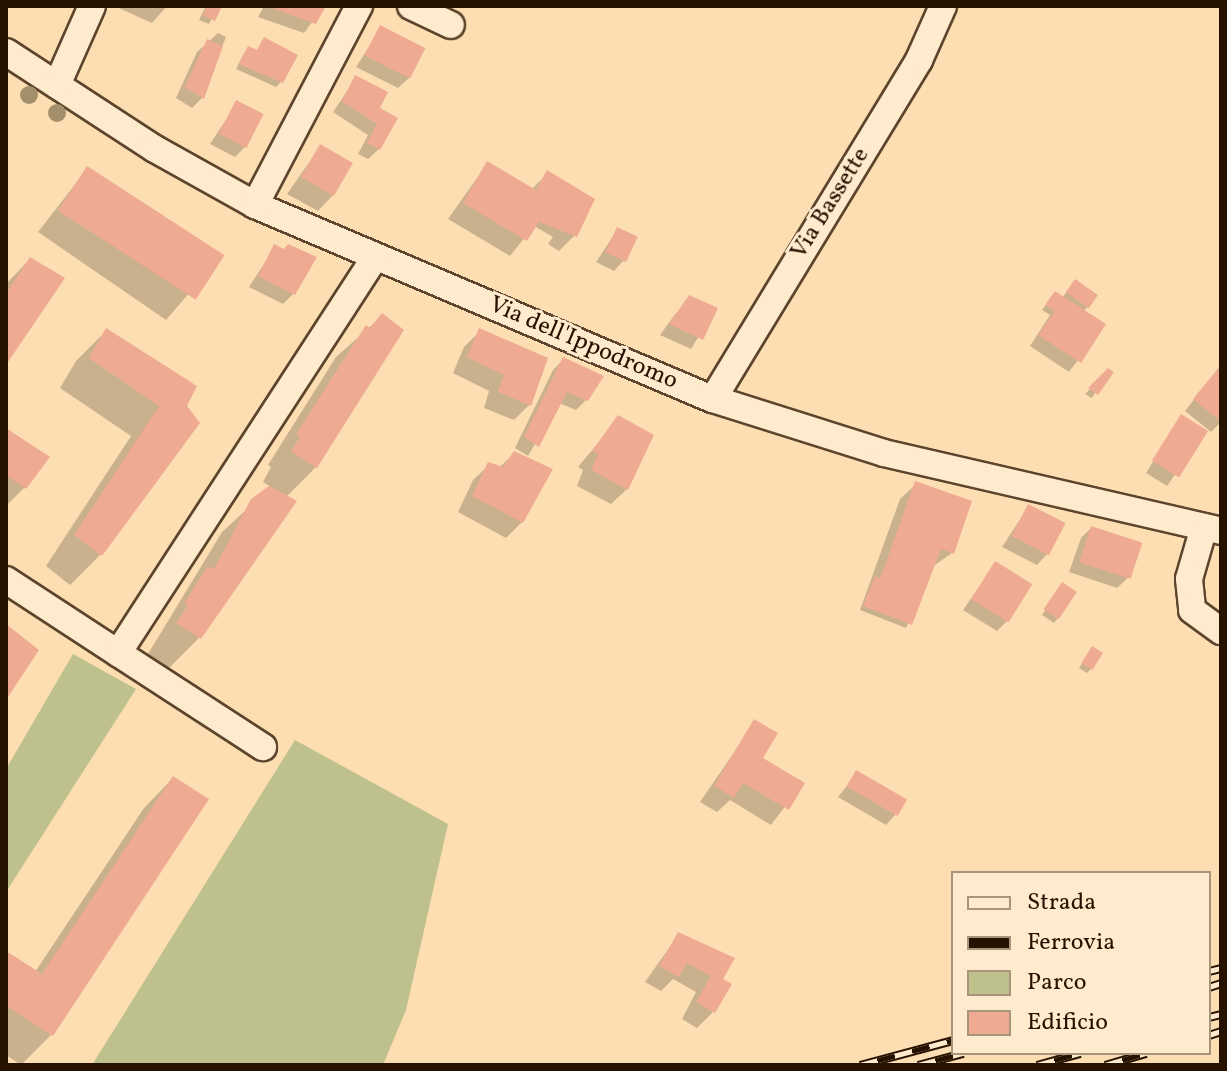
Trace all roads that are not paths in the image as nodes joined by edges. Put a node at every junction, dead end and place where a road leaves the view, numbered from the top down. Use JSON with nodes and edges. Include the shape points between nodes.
{"nodes":[{"id":1,"x":92,"y":6,"type":"edge"},
{"id":2,"x":359,"y":6,"type":"edge"},
{"id":3,"x":411,"y":6,"type":"edge"},
{"id":4,"x":943,"y":6,"type":"edge"},
{"id":5,"x":451,"y":25,"type":"dead end"},
{"id":6,"x":6,"y":52,"type":"edge"},
{"id":7,"x":57,"y":85,"type":"junction"},
{"id":8,"x":255,"y":205,"type":"junction"},
{"id":9,"x":375,"y":257,"type":"junction"},
{"id":10,"x":713,"y":399,"type":"junction"},
{"id":11,"x":1213,"y":529,"type":"edge"},
{"id":12,"x":6,"y":580,"type":"edge"},
{"id":13,"x":1221,"y":631,"type":"edge"},
{"id":14,"x":118,"y":653,"type":"junction"},
{"id":15,"x":263,"y":747,"type":"dead end"}],
"edges":[{"from":1,"to":7,"type":"street"},
{"from":2,"to":8,"type":"street"},
{"from":3,"to":5,"type":"street"},
{"from":4,"to":10,"type":"street","name":"Via Bassette","via":[[919,60]]},
{"from":6,"to":7,"type":"street","name":"Via dell'Ippodromo"},
{"from":7,"to":8,"type":"street","name":"Via dell'Ippodromo"},
{"from":8,"to":9,"type":"street","name":"Via dell'Ippodromo"},
{"from":9,"to":10,"type":"street","name":"Via dell'Ippodromo"},
{"from":9,"to":14,"type":"street"},
{"from":10,"to":11,"type":"street","name":"Via dell'Ippodromo","via":[[884,453]]},
{"from":11,"to":13,"type":"street","name":"Via dell'Ippodromo","via":[[1189,579],[1192,610]]},
{"from":12,"to":14,"type":"street"},
{"from":14,"to":15,"type":"street"}]}
